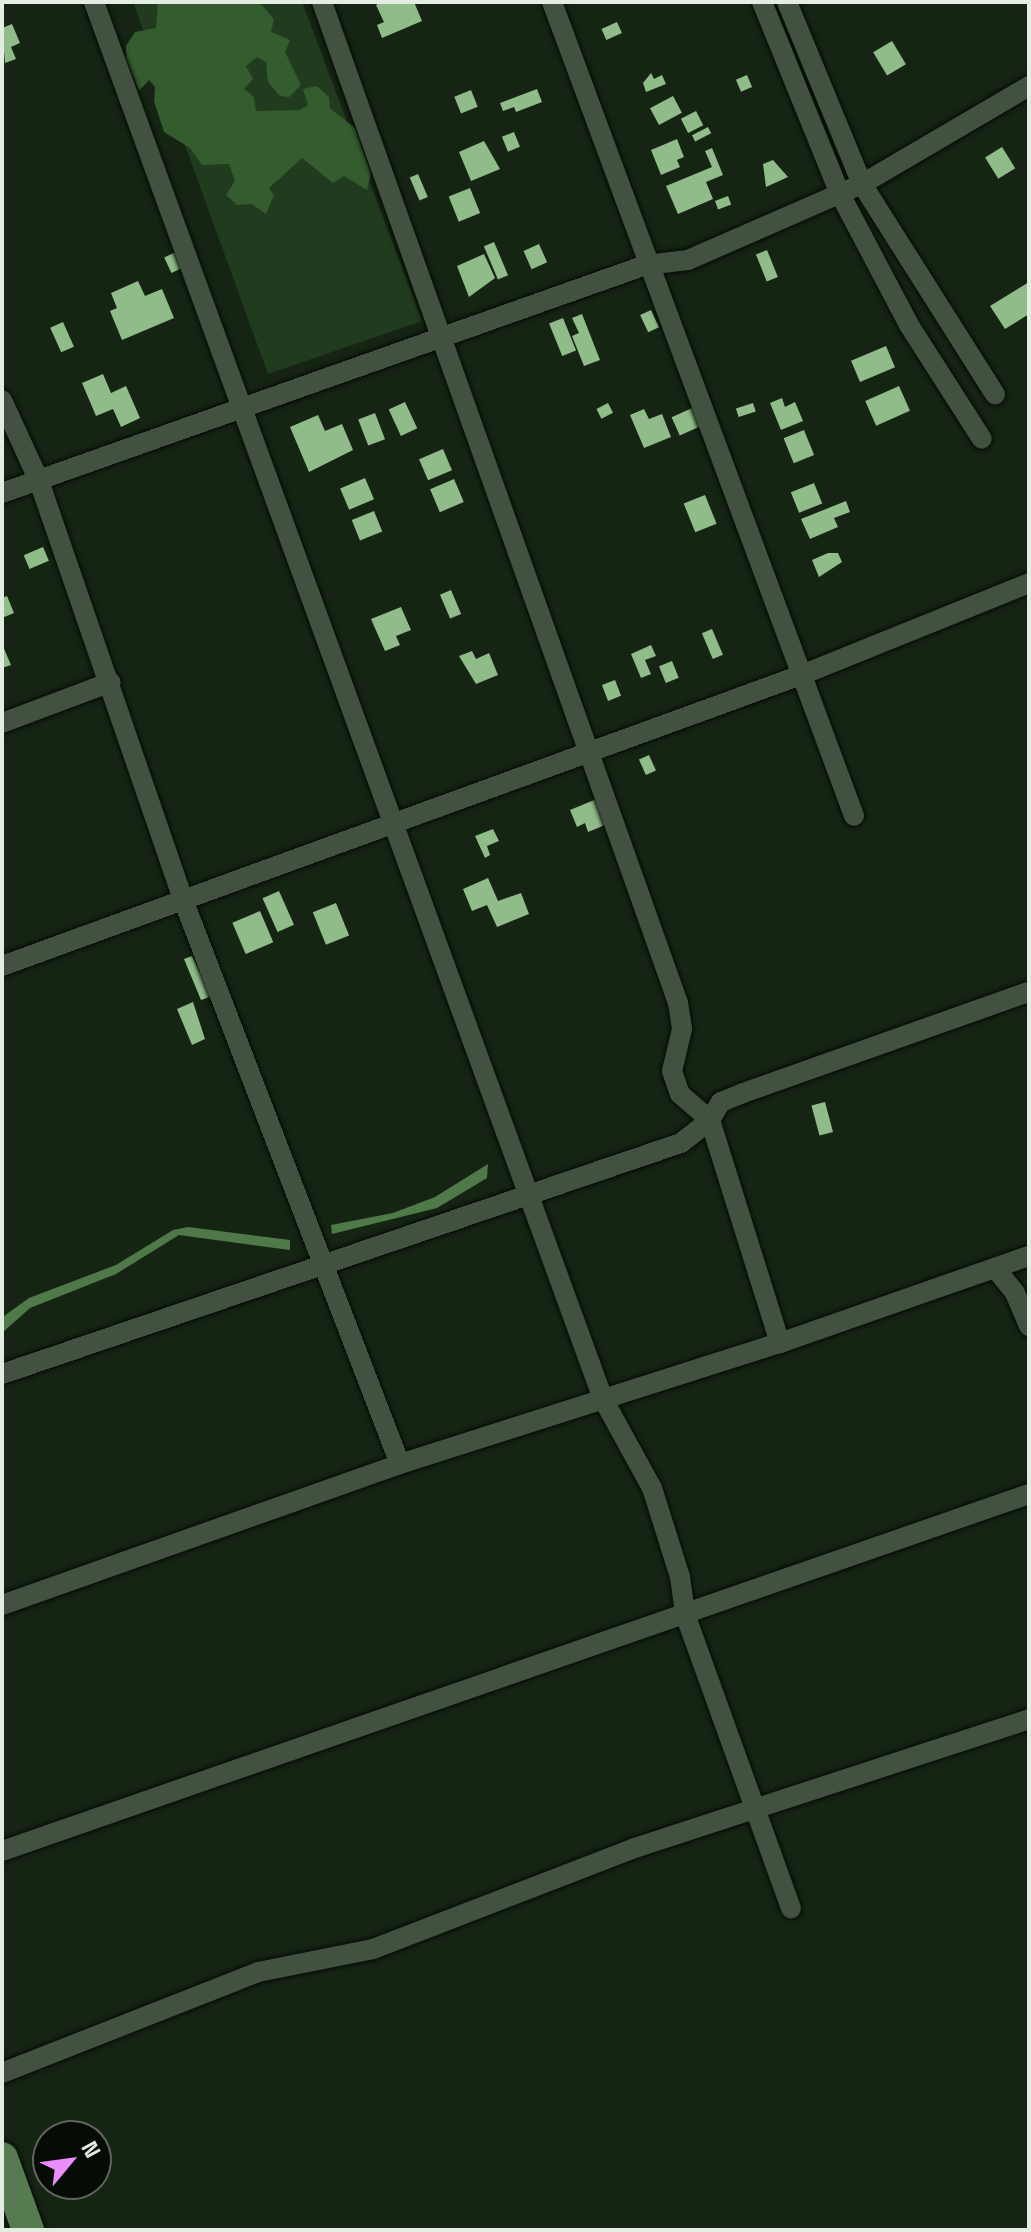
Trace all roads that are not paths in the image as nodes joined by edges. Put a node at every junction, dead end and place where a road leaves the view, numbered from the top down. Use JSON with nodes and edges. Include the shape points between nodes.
{"nodes":[{"id":1,"x":94,"y":2,"type":"edge"},
{"id":2,"x":322,"y":2,"type":"edge"},
{"id":3,"x":552,"y":2,"type":"edge"},
{"id":4,"x":762,"y":2,"type":"edge"},
{"id":5,"x":787,"y":2,"type":"edge"},
{"id":6,"x":1029,"y":86,"type":"edge"},
{"id":7,"x":862,"y":184,"type":"junction"},
{"id":8,"x":840,"y":194,"type":"junction"},
{"id":9,"x":646,"y":265,"type":"junction"},
{"id":10,"x":445,"y":336,"type":"junction"},
{"id":11,"x":995,"y":394,"type":"dead end"},
{"id":12,"x":2,"y":400,"type":"edge"},
{"id":13,"x":243,"y":411,"type":"junction"},
{"id":14,"x":982,"y":439,"type":"dead end"},
{"id":15,"x":39,"y":481,"type":"junction"},
{"id":16,"x":2,"y":493,"type":"edge"},
{"id":17,"x":1029,"y":583,"type":"edge"},
{"id":18,"x":804,"y":674,"type":"junction"},
{"id":19,"x":111,"y":682,"type":"junction"},
{"id":20,"x":2,"y":723,"type":"edge"},
{"id":21,"x":586,"y":749,"type":"junction"},
{"id":22,"x":854,"y":816,"type":"dead end"},
{"id":23,"x":392,"y":822,"type":"junction"},
{"id":24,"x":184,"y":902,"type":"junction"},
{"id":25,"x":2,"y":966,"type":"edge"},
{"id":26,"x":1029,"y":992,"type":"edge"},
{"id":27,"x":710,"y":1120,"type":"junction"},
{"id":28,"x":528,"y":1194,"type":"junction"},
{"id":29,"x":1029,"y":1256,"type":"edge"},
{"id":30,"x":322,"y":1261,"type":"junction"},
{"id":31,"x":995,"y":1268,"type":"junction"},
{"id":32,"x":1029,"y":1326,"type":"edge"},
{"id":33,"x":780,"y":1343,"type":"junction"},
{"id":34,"x":2,"y":1374,"type":"edge"},
{"id":35,"x":603,"y":1399,"type":"junction"},
{"id":36,"x":400,"y":1464,"type":"junction"},
{"id":37,"x":1029,"y":1494,"type":"edge"},
{"id":38,"x":2,"y":1605,"type":"edge"},
{"id":39,"x":685,"y":1614,"type":"junction"},
{"id":40,"x":1029,"y":1719,"type":"edge"},
{"id":41,"x":756,"y":1810,"type":"junction"},
{"id":42,"x":2,"y":1851,"type":"edge"},
{"id":43,"x":791,"y":1909,"type":"dead end"},
{"id":44,"x":2,"y":2073,"type":"edge"},
{"id":45,"x":2,"y":2158,"type":"edge"},
{"id":46,"x":28,"y":2230,"type":"edge"}],
"edges":[{"from":1,"to":13,"type":"street"},
{"from":2,"to":10,"type":"street"},
{"from":3,"to":9,"type":"street"},
{"from":4,"to":8,"type":"street"},
{"from":5,"to":7,"type":"street"},
{"from":6,"to":7,"type":"street"},
{"from":7,"to":8,"type":"street"},
{"from":7,"to":11,"type":"street"},
{"from":8,"to":9,"type":"street","via":[[688,260]]},
{"from":8,"to":14,"type":"street","via":[[909,325]]},
{"from":9,"to":10,"type":"street"},
{"from":9,"to":18,"type":"street"},
{"from":10,"to":13,"type":"street"},
{"from":10,"to":21,"type":"street"},
{"from":12,"to":15,"type":"street"},
{"from":13,"to":15,"type":"street"},
{"from":13,"to":23,"type":"street"},
{"from":15,"to":16,"type":"street"},
{"from":15,"to":19,"type":"street"},
{"from":17,"to":18,"type":"street"},
{"from":18,"to":21,"type":"street"},
{"from":18,"to":22,"type":"street"},
{"from":19,"to":20,"type":"street"},
{"from":19,"to":24,"type":"street"},
{"from":21,"to":23,"type":"street"},
{"from":21,"to":27,"type":"street","via":[[678,1003],[682,1029],[672,1071],[680,1094]]},
{"from":23,"to":24,"type":"street"},
{"from":23,"to":28,"type":"street"},
{"from":24,"to":25,"type":"street"},
{"from":24,"to":30,"type":"street"},
{"from":26,"to":27,"type":"street","via":[[743,1093],[721,1102]]},
{"from":27,"to":28,"type":"street","via":[[681,1143]]},
{"from":27,"to":33,"type":"street"},
{"from":28,"to":30,"type":"street"},
{"from":28,"to":35,"type":"street"},
{"from":29,"to":31,"type":"street"},
{"from":30,"to":34,"type":"street"},
{"from":30,"to":36,"type":"street"},
{"from":31,"to":32,"type":"street","via":[[1015,1293]]},
{"from":31,"to":33,"type":"street"},
{"from":33,"to":35,"type":"street"},
{"from":35,"to":36,"type":"street"},
{"from":35,"to":39,"type":"street","via":[[652,1488],[680,1577]]},
{"from":36,"to":38,"type":"street"},
{"from":37,"to":39,"type":"street"},
{"from":39,"to":41,"type":"street"},
{"from":39,"to":42,"type":"street"},
{"from":40,"to":41,"type":"street"},
{"from":41,"to":43,"type":"street"},
{"from":41,"to":44,"type":"street","via":[[635,1848],[373,1949],[258,1972]]},
{"from":45,"to":46,"type":"main road"}]}
